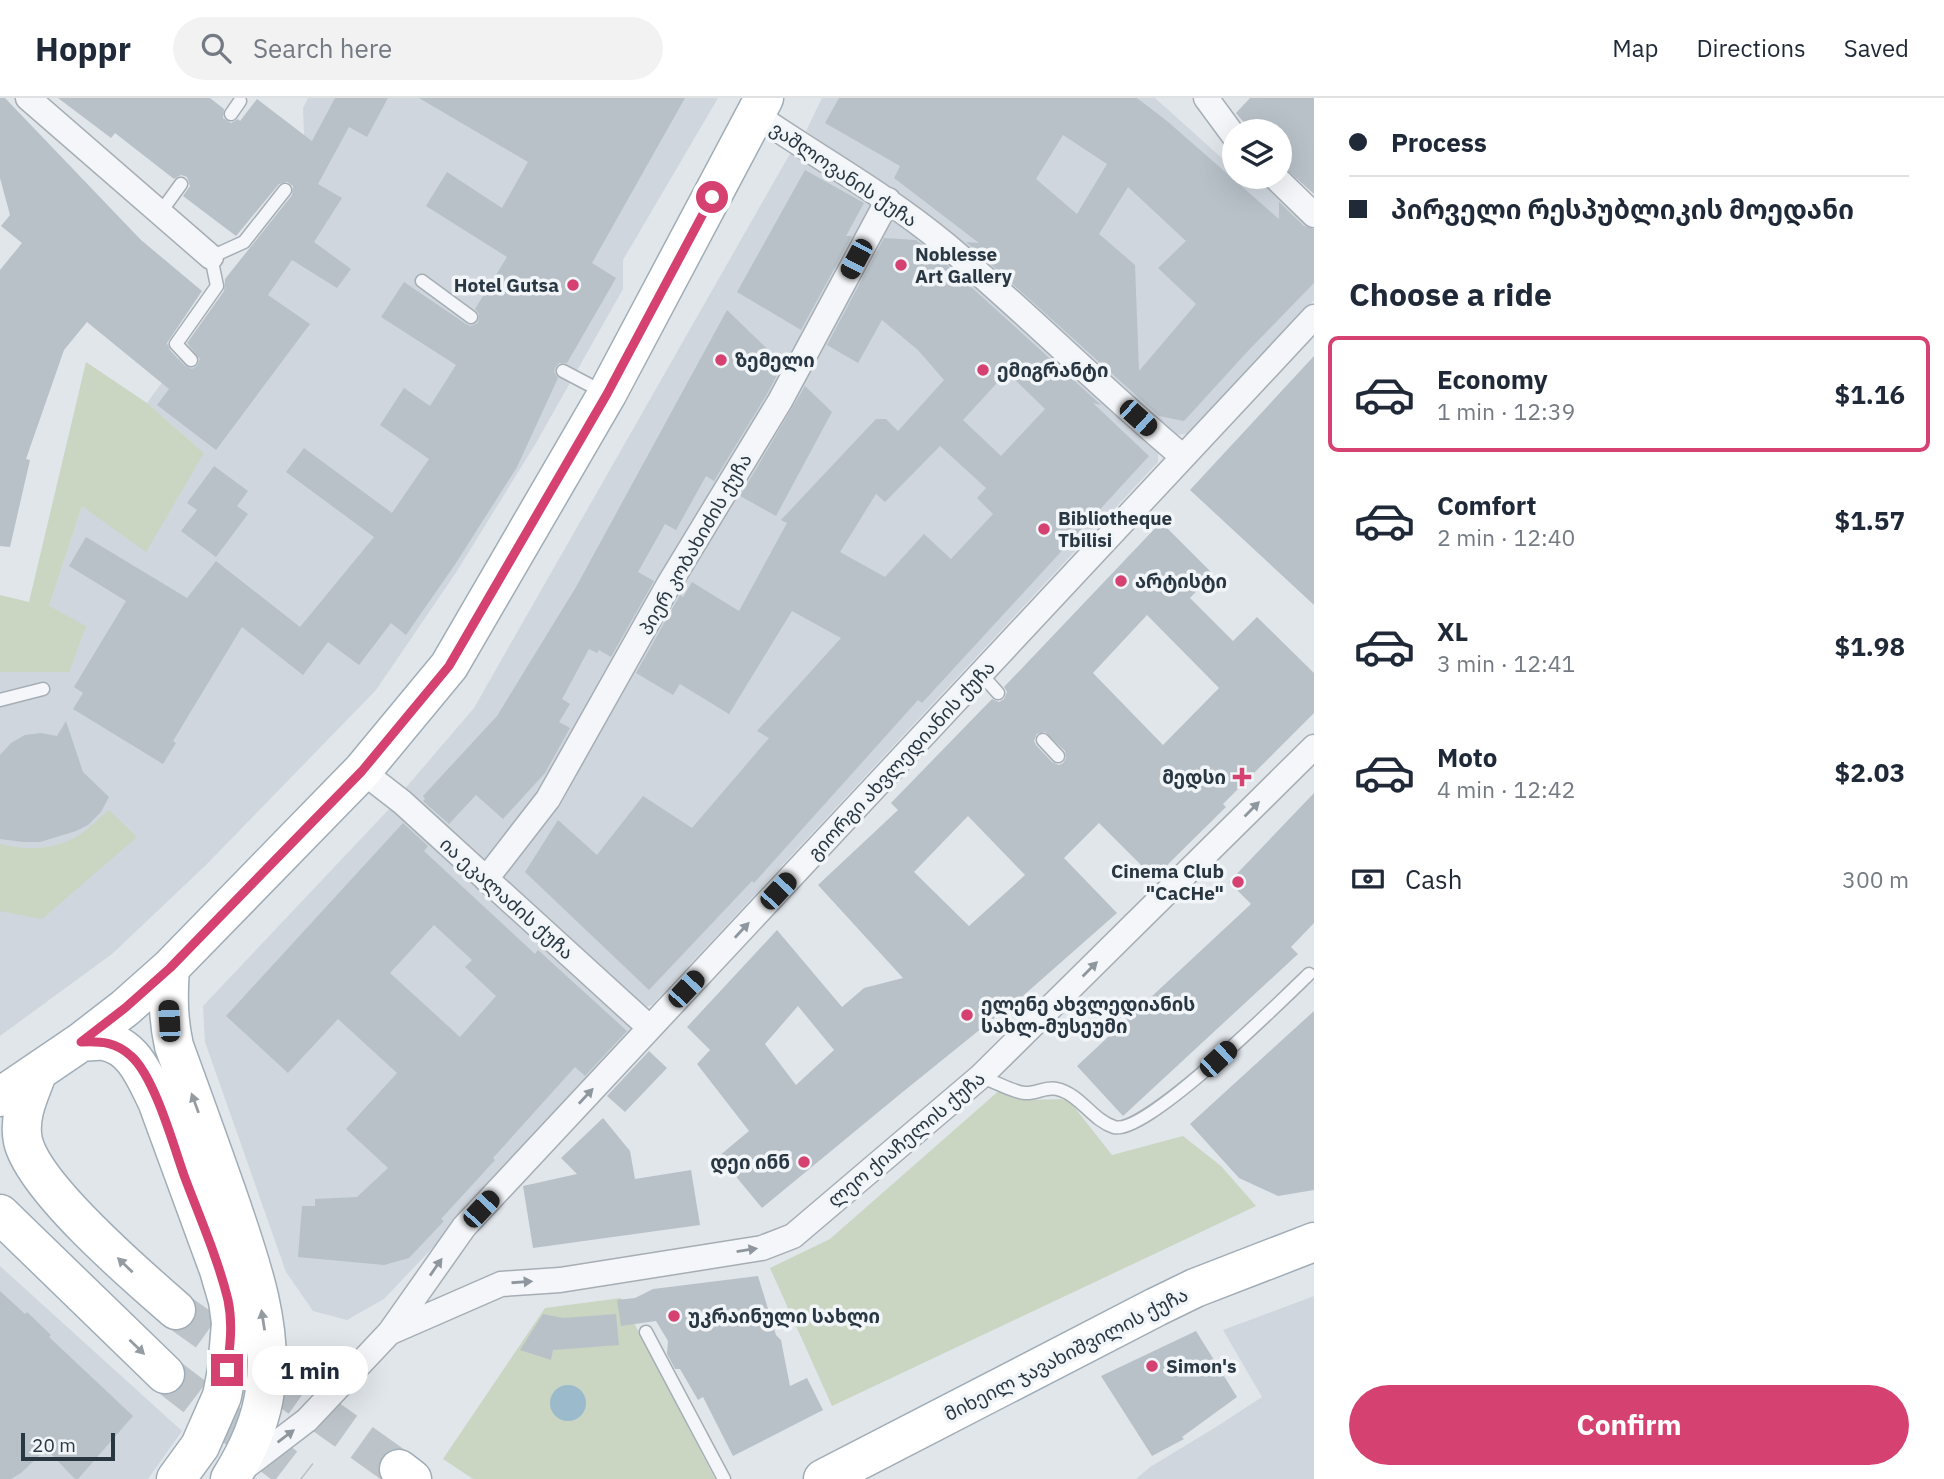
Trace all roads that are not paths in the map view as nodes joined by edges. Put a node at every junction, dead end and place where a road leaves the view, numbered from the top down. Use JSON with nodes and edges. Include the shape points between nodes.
{"nodes":[{"id":1,"x":1206,"y":98,"type":"edge"},
{"id":2,"x":38,"y":101,"type":"edge"},
{"id":3,"x":240,"y":101,"type":"dead end"},
{"id":4,"x":760,"y":106,"type":"edge"},
{"id":5,"x":230,"y":114,"type":"dead end"},
{"id":6,"x":1222,"y":120,"type":"edge"},
{"id":7,"x":181,"y":184,"type":"dead end"},
{"id":8,"x":1287,"y":189,"type":"edge"},
{"id":9,"x":285,"y":190,"type":"dead end"},
{"id":10,"x":888,"y":200,"type":"junction"},
{"id":11,"x":160,"y":213,"type":"junction"},
{"id":12,"x":1314,"y":215,"type":"edge"},
{"id":13,"x":211,"y":257,"type":"junction"},
{"id":14,"x":422,"y":281,"type":"dead end"},
{"id":15,"x":471,"y":317,"type":"dead end"},
{"id":16,"x":1314,"y":317,"type":"edge"},
{"id":17,"x":191,"y":360,"type":"dead end"},
{"id":18,"x":563,"y":371,"type":"dead end"},
{"id":19,"x":607,"y":394,"type":"junction"},
{"id":20,"x":1183,"y":457,"type":"junction"},
{"id":21,"x":981,"y":674,"type":"junction"},
{"id":22,"x":43,"y":689,"type":"dead end"},
{"id":23,"x":998,"y":693,"type":"dead end"},
{"id":24,"x":0,"y":700,"type":"edge"},
{"id":25,"x":1043,"y":740,"type":"dead end"},
{"id":26,"x":1314,"y":747,"type":"edge"},
{"id":27,"x":1058,"y":756,"type":"dead end"},
{"id":28,"x":362,"y":771,"type":"junction"},
{"id":29,"x":486,"y":878,"type":"junction"},
{"id":30,"x":170,"y":968,"type":"junction"},
{"id":31,"x":1309,"y":974,"type":"dead end"},
{"id":32,"x":650,"y":1028,"type":"junction"},
{"id":33,"x":81,"y":1042,"type":"junction"},
{"id":34,"x":37,"y":1074,"type":"junction"},
{"id":35,"x":980,"y":1077,"type":"junction"},
{"id":36,"x":0,"y":1097,"type":"edge"},
{"id":37,"x":0,"y":1214,"type":"edge"},
{"id":38,"x":1314,"y":1242,"type":"edge"},
{"id":39,"x":176,"y":1310,"type":"tunnel mouth"},
{"id":40,"x":390,"y":1332,"type":"junction"},
{"id":41,"x":646,"y":1332,"type":"dead end"},
{"id":42,"x":164,"y":1374,"type":"tunnel mouth"},
{"id":43,"x":231,"y":1478,"type":"edge"},
{"id":44,"x":176,"y":1479,"type":"edge"},
{"id":45,"x":724,"y":1479,"type":"edge"},
{"id":46,"x":823,"y":1479,"type":"edge"}],
"edges":[{"from":1,"to":6,"type":"street"},
{"from":2,"to":11,"type":"street"},
{"from":3,"to":5,"type":"lane"},
{"from":4,"to":10,"type":"street","name":"ვაშლოვანის ქუჩა","via":[[805,149]]},
{"from":4,"to":19,"type":"main road"},
{"from":7,"to":11,"type":"lane"},
{"from":8,"to":12,"type":"street"},
{"from":9,"to":13,"type":"lane","via":[[244,242]]},
{"from":10,"to":20,"type":"street","name":"ვაშლოვანის ქუჩა","via":[[945,244]]},
{"from":10,"to":29,"type":"street","name":"პიერ კობახიძის ქუჩა","via":[[780,401],[548,799]]},
{"from":11,"to":13,"type":"street"},
{"from":13,"to":17,"type":"lane","via":[[217,286],[176,344]]},
{"from":14,"to":15,"type":"lane"},
{"from":16,"to":20,"type":"street","name":"გიორგი ახვლედიანის ქუჩა"},
{"from":18,"to":19,"type":"lane"},
{"from":19,"to":28,"type":"main road","via":[[449,666]]},
{"from":20,"to":21,"type":"street","name":"გიორგი ახვლედიანის ქუჩა"},
{"from":21,"to":23,"type":"lane"},
{"from":32,"to":21,"type":"street","name":"გიორგი ახვლედიანის ქუჩა","one_way":true},
{"from":22,"to":24,"type":"lane"},
{"from":25,"to":27,"type":"lane"},
{"from":35,"to":26,"type":"street","name":"ლეო ქიაჩელის ქუჩა","one_way":true},
{"from":28,"to":29,"type":"street","name":"ია ეკალაძის ქუჩა"},
{"from":28,"to":30,"type":"main road"},
{"from":29,"to":32,"type":"street","name":"ია ეკალაძის ქუჩა"},
{"from":30,"to":33,"type":"main road"},
{"from":43,"to":30,"type":"main road","one_way":true,"via":[[247,1450],[265,1390],[264,1329],[249,1258],[174,1046],[167,998]]},
{"from":31,"to":35,"type":"lane","via":[[1200,1076],[1132,1125],[1116,1128],[1055,1088],[1024,1093]]},
{"from":40,"to":32,"type":"street","name":"გიორგი ახვლედიანის ქუჩა","one_way":true,"via":[[464,1227]]},
{"from":33,"to":34,"type":"main road"},
{"from":33,"to":44,"type":"main road","via":[[104,1041],[118,1047],[133,1057],[143,1072],[228,1301],[230,1340],[222,1396],[200,1446]]},
{"from":34,"to":36,"type":"main road"},
{"from":39,"to":34,"type":"main road","one_way":true,"via":[[100,1241],[32,1165],[21,1122]]},
{"from":40,"to":35,"type":"street","name":"ლეო ქიაჩელის ქუჩა","one_way":true,"via":[[501,1283],[560,1280],[762,1248],[793,1236]]},
{"from":37,"to":42,"type":"main road","one_way":true},
{"from":38,"to":46,"type":"main road","name":"მიხეილ ჯავახიშვილის ქუჩა","via":[[1195,1288]]},
{"from":43,"to":40,"type":"street","name":"გიორგი ახვლედიანის ქუჩა","one_way":true,"via":[[307,1420]]},
{"from":41,"to":45,"type":"lane"}]}
